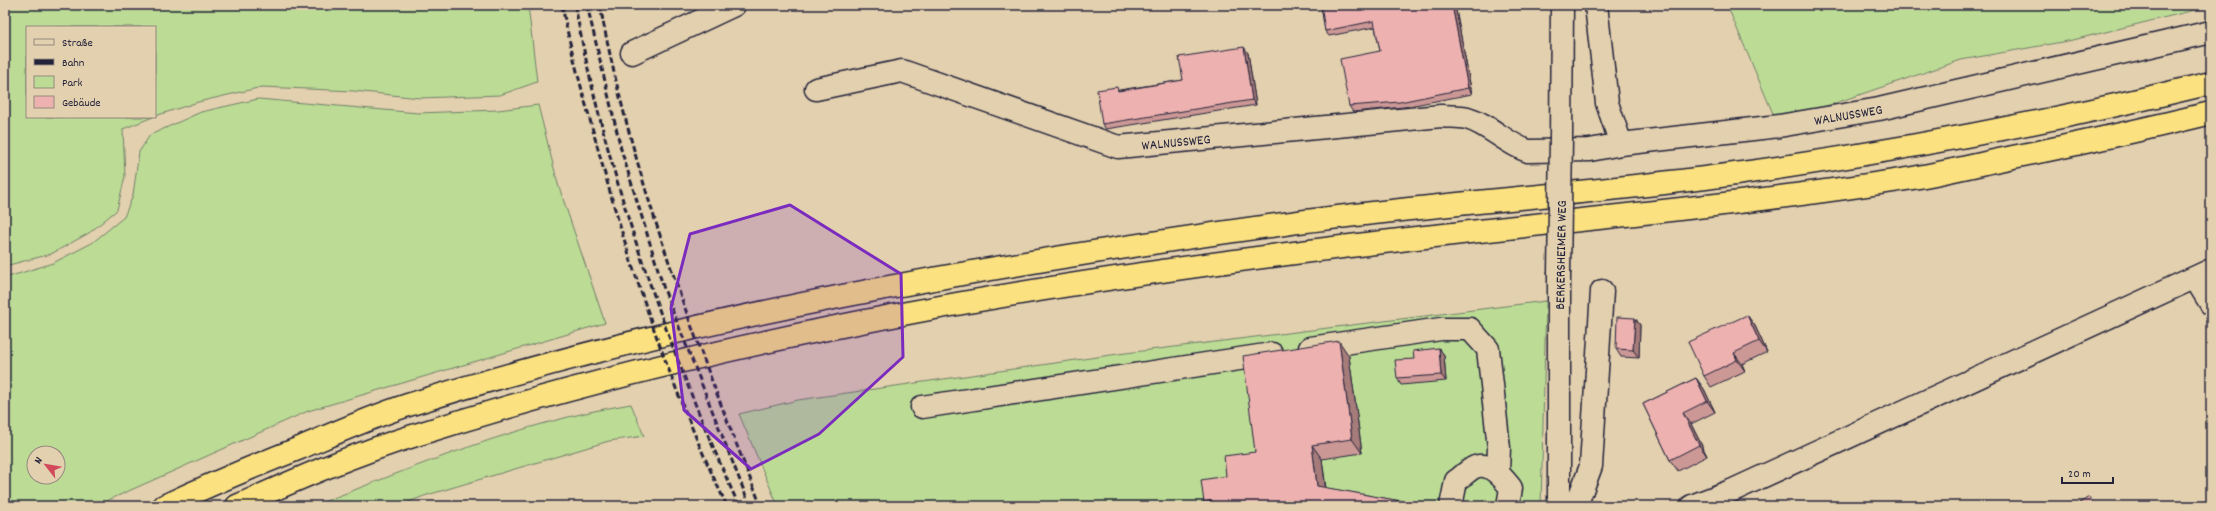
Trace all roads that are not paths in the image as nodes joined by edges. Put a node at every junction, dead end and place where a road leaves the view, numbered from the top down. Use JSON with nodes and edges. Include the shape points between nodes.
{"nodes":[{"id":1,"x":734,"y":5,"type":"edge"},
{"id":2,"x":1562,"y":5,"type":"edge"},
{"id":3,"x":1596,"y":5,"type":"edge"},
{"id":4,"x":2211,"y":32,"type":"edge"},
{"id":5,"x":632,"y":52,"type":"dead end"},
{"id":6,"x":2211,"y":83,"type":"edge"},
{"id":7,"x":816,"y":89,"type":"dead end"},
{"id":8,"x":2211,"y":113,"type":"edge"},
{"id":9,"x":1621,"y":144,"type":"junction"},
{"id":10,"x":2203,"y":274,"type":"edge"},
{"id":11,"x":1602,"y":291,"type":"dead end"},
{"id":12,"x":2211,"y":304,"type":"edge"},
{"id":13,"x":922,"y":407,"type":"dead end"},
{"id":14,"x":1498,"y":471,"type":"junction"},
{"id":15,"x":1735,"y":499,"type":"edge"},
{"id":16,"x":164,"y":506,"type":"edge"},
{"id":17,"x":237,"y":506,"type":"edge"},
{"id":18,"x":1451,"y":506,"type":"edge"},
{"id":19,"x":1508,"y":506,"type":"edge"},
{"id":20,"x":1559,"y":506,"type":"edge"},
{"id":21,"x":1576,"y":506,"type":"edge"},
{"id":22,"x":1692,"y":506,"type":"edge"}],
"edges":[{"from":1,"to":5,"type":"street"},
{"from":2,"to":20,"type":"street","name":"BERKERSHEIMER WEG","bridge":true},
{"from":3,"to":9,"type":"street","via":[[1607,103]]},
{"from":4,"to":9,"type":"street","name":"WALNUSSWEG","via":[[1879,109],[1779,126]]},
{"from":6,"to":16,"type":"highway","via":[[1935,143],[1846,157],[1597,191],[1286,224],[954,275],[828,298],[698,326],[552,364],[404,407],[334,433]]},
{"from":7,"to":9,"type":"street","name":"WALNUSSWEG","via":[[902,72],[1118,147],[1441,116],[1467,118],[1520,149],[1541,152],[1590,150]]},
{"from":8,"to":17,"type":"highway","via":[[2131,133],[1917,177],[1732,204],[1396,241],[1188,268],[947,306],[760,341],[603,381],[415,435],[353,457]]},
{"from":10,"to":12,"type":"street"},
{"from":10,"to":15,"type":"street"},
{"from":11,"to":21,"type":"street","via":[[1591,466]]},
{"from":13,"to":14,"type":"street","via":[[1441,329],[1470,329],[1488,349],[1499,448]]},
{"from":14,"to":18,"type":"street","via":[[1475,467],[1456,481]]},
{"from":14,"to":19,"type":"street","via":[[1511,488]]},
{"from":15,"to":22,"type":"street"}]}
